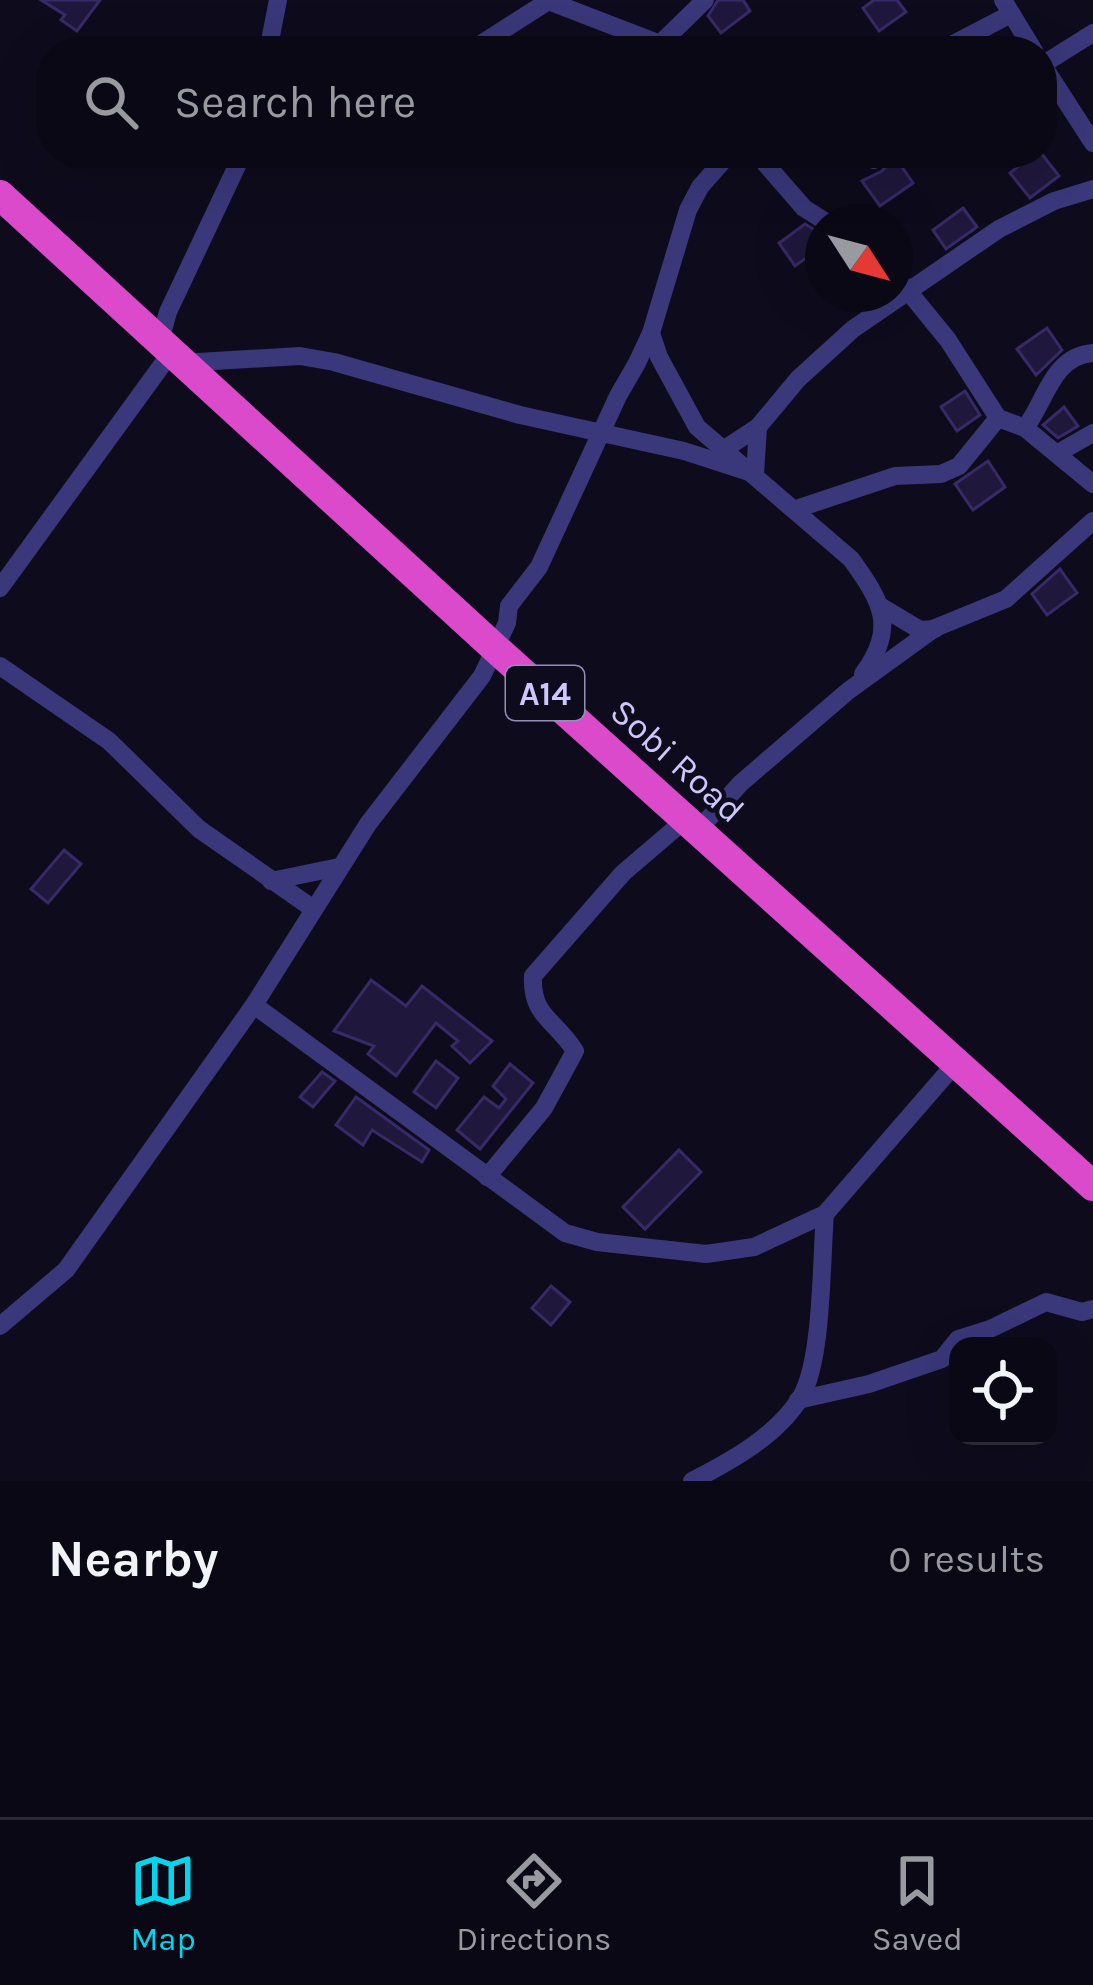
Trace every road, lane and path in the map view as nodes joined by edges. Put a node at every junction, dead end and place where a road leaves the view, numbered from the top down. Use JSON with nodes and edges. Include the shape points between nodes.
{"nodes":[{"id":1,"x":278,"y":0,"type":"edge"},
{"id":2,"x":548,"y":0,"type":"edge"},
{"id":3,"x":705,"y":0,"type":"edge"},
{"id":4,"x":1007,"y":7,"type":"edge"},
{"id":5,"x":1093,"y":33,"type":"edge"},
{"id":6,"x":271,"y":36,"type":"edge"},
{"id":7,"x":493,"y":36,"type":"edge"},
{"id":8,"x":634,"y":36,"type":"edge"},
{"id":9,"x":673,"y":36,"type":"edge"},
{"id":10,"x":963,"y":36,"type":"edge"},
{"id":11,"x":1025,"y":36,"type":"edge"},
{"id":12,"x":1057,"y":55,"type":"edge"},
{"id":13,"x":1057,"y":87,"type":"edge"},
{"id":14,"x":1093,"y":143,"type":"edge"},
{"id":15,"x":237,"y":168,"type":"edge"},
{"id":16,"x":717,"y":168,"type":"edge"},
{"id":17,"x":769,"y":168,"type":"edge"},
{"id":18,"x":1093,"y":189,"type":"edge"},
{"id":19,"x":0,"y":195,"type":"edge"},
{"id":20,"x":805,"y":209,"type":"edge"},
{"id":21,"x":913,"y":290,"type":"edge"},
{"id":22,"x":913,"y":292,"type":"edge"},
{"id":23,"x":879,"y":312,"type":"edge"},
{"id":24,"x":651,"y":332,"type":"junction"},
{"id":25,"x":164,"y":339,"type":"junction"},
{"id":26,"x":1093,"y":353,"type":"edge"},
{"id":27,"x":998,"y":418,"type":"junction"},
{"id":28,"x":758,"y":427,"type":"junction"},
{"id":29,"x":1025,"y":428,"type":"junction"},
{"id":30,"x":1093,"y":433,"type":"edge"},
{"id":31,"x":603,"y":434,"type":"junction"},
{"id":32,"x":723,"y":450,"type":"junction"},
{"id":33,"x":1058,"y":454,"type":"junction"},
{"id":34,"x":755,"y":474,"type":"junction"},
{"id":35,"x":1093,"y":484,"type":"edge"},
{"id":36,"x":832,"y":499,"type":"junction"},
{"id":37,"x":796,"y":509,"type":"junction"},
{"id":38,"x":1093,"y":521,"type":"edge"},
{"id":39,"x":826,"y":537,"type":"junction"},
{"id":40,"x":0,"y":588,"type":"edge"},
{"id":41,"x":880,"y":607,"type":"junction"},
{"id":42,"x":935,"y":628,"type":"junction"},
{"id":43,"x":496,"y":650,"type":"junction"},
{"id":44,"x":0,"y":666,"type":"edge"},
{"id":45,"x":848,"y":691,"type":"junction"},
{"id":46,"x":691,"y":825,"type":"junction"},
{"id":47,"x":339,"y":867,"type":"junction"},
{"id":48,"x":272,"y":881,"type":"junction"},
{"id":49,"x":312,"y":908,"type":"junction"},
{"id":50,"x":254,"y":1005,"type":"junction"},
{"id":51,"x":955,"y":1064,"type":"junction"},
{"id":52,"x":1086,"y":1174,"type":"edge"},
{"id":53,"x":488,"y":1177,"type":"junction"},
{"id":54,"x":826,"y":1214,"type":"junction"},
{"id":55,"x":1093,"y":1309,"type":"edge"},
{"id":56,"x":0,"y":1326,"type":"edge"},
{"id":57,"x":798,"y":1400,"type":"junction"},
{"id":58,"x":692,"y":1481,"type":"edge"}],
"edges":[{"from":1,"to":6,"type":"street"},
{"from":2,"to":7,"type":"street"},
{"from":2,"to":8,"type":"street"},
{"from":3,"to":9,"type":"street"},
{"from":4,"to":10,"type":"street"},
{"from":4,"to":11,"type":"street"},
{"from":5,"to":12,"type":"street"},
{"from":13,"to":14,"type":"street"},
{"from":15,"to":25,"type":"street"},
{"from":16,"to":24,"type":"street","via":[[688,210]]},
{"from":17,"to":20,"type":"street"},
{"from":18,"to":21,"type":"street","via":[[999,229]]},
{"from":19,"to":25,"type":"highway","name":"Sobi Road","number":"A14"},
{"from":22,"to":27,"type":"street"},
{"from":23,"to":28,"type":"street","via":[[798,379]]},
{"from":24,"to":31,"type":"street"},
{"from":24,"to":32,"type":"street","via":[[698,427]]},
{"from":25,"to":31,"type":"street","via":[[374,372]]},
{"from":25,"to":40,"type":"street"},
{"from":25,"to":43,"type":"highway","name":"Sobi Road","number":"A14"},
{"from":26,"to":29,"type":"street","via":[[1062,365]]},
{"from":27,"to":29,"type":"street"},
{"from":27,"to":36,"type":"street","via":[[959,466],[895,476]]},
{"from":28,"to":32,"type":"street"},
{"from":28,"to":34,"type":"street"},
{"from":29,"to":33,"type":"street"},
{"from":30,"to":33,"type":"street"},
{"from":31,"to":34,"type":"street"},
{"from":31,"to":43,"type":"street","via":[[539,567],[509,606]]},
{"from":32,"to":34,"type":"street"},
{"from":33,"to":35,"type":"street"},
{"from":34,"to":37,"type":"street"},
{"from":36,"to":37,"type":"street"},
{"from":36,"to":39,"type":"street"},
{"from":37,"to":39,"type":"street"},
{"from":38,"to":42,"type":"street","via":[[1006,599]]},
{"from":39,"to":41,"type":"street","via":[[851,559]]},
{"from":41,"to":42,"type":"street","via":[[920,630]]},
{"from":41,"to":45,"type":"street","via":[[883,640]]},
{"from":42,"to":45,"type":"street"},
{"from":43,"to":46,"type":"highway","name":"Sobi Road","number":"A14"},
{"from":43,"to":47,"type":"street"},
{"from":44,"to":48,"type":"street","via":[[110,740],[199,829]]},
{"from":45,"to":46,"type":"street"},
{"from":46,"to":51,"type":"highway","name":"Sobi Road","number":"A14"},
{"from":46,"to":53,"type":"street","via":[[623,873],[533,976],[542,1017],[575,1051],[544,1108]]},
{"from":47,"to":48,"type":"street"},
{"from":47,"to":49,"type":"street"},
{"from":48,"to":49,"type":"street"},
{"from":49,"to":50,"type":"street"},
{"from":50,"to":53,"type":"street"},
{"from":50,"to":56,"type":"street","via":[[66,1270]]},
{"from":51,"to":52,"type":"highway","name":"Sobi Road","number":"A14"},
{"from":51,"to":54,"type":"street"},
{"from":53,"to":54,"type":"street","via":[[565,1233],[597,1242],[722,1252],[754,1247]]},
{"from":54,"to":57,"type":"street","via":[[813,1364]]},
{"from":55,"to":57,"type":"street","via":[[1046,1302],[958,1339],[942,1359]]},
{"from":57,"to":58,"type":"street","via":[[752,1446]]}]}
